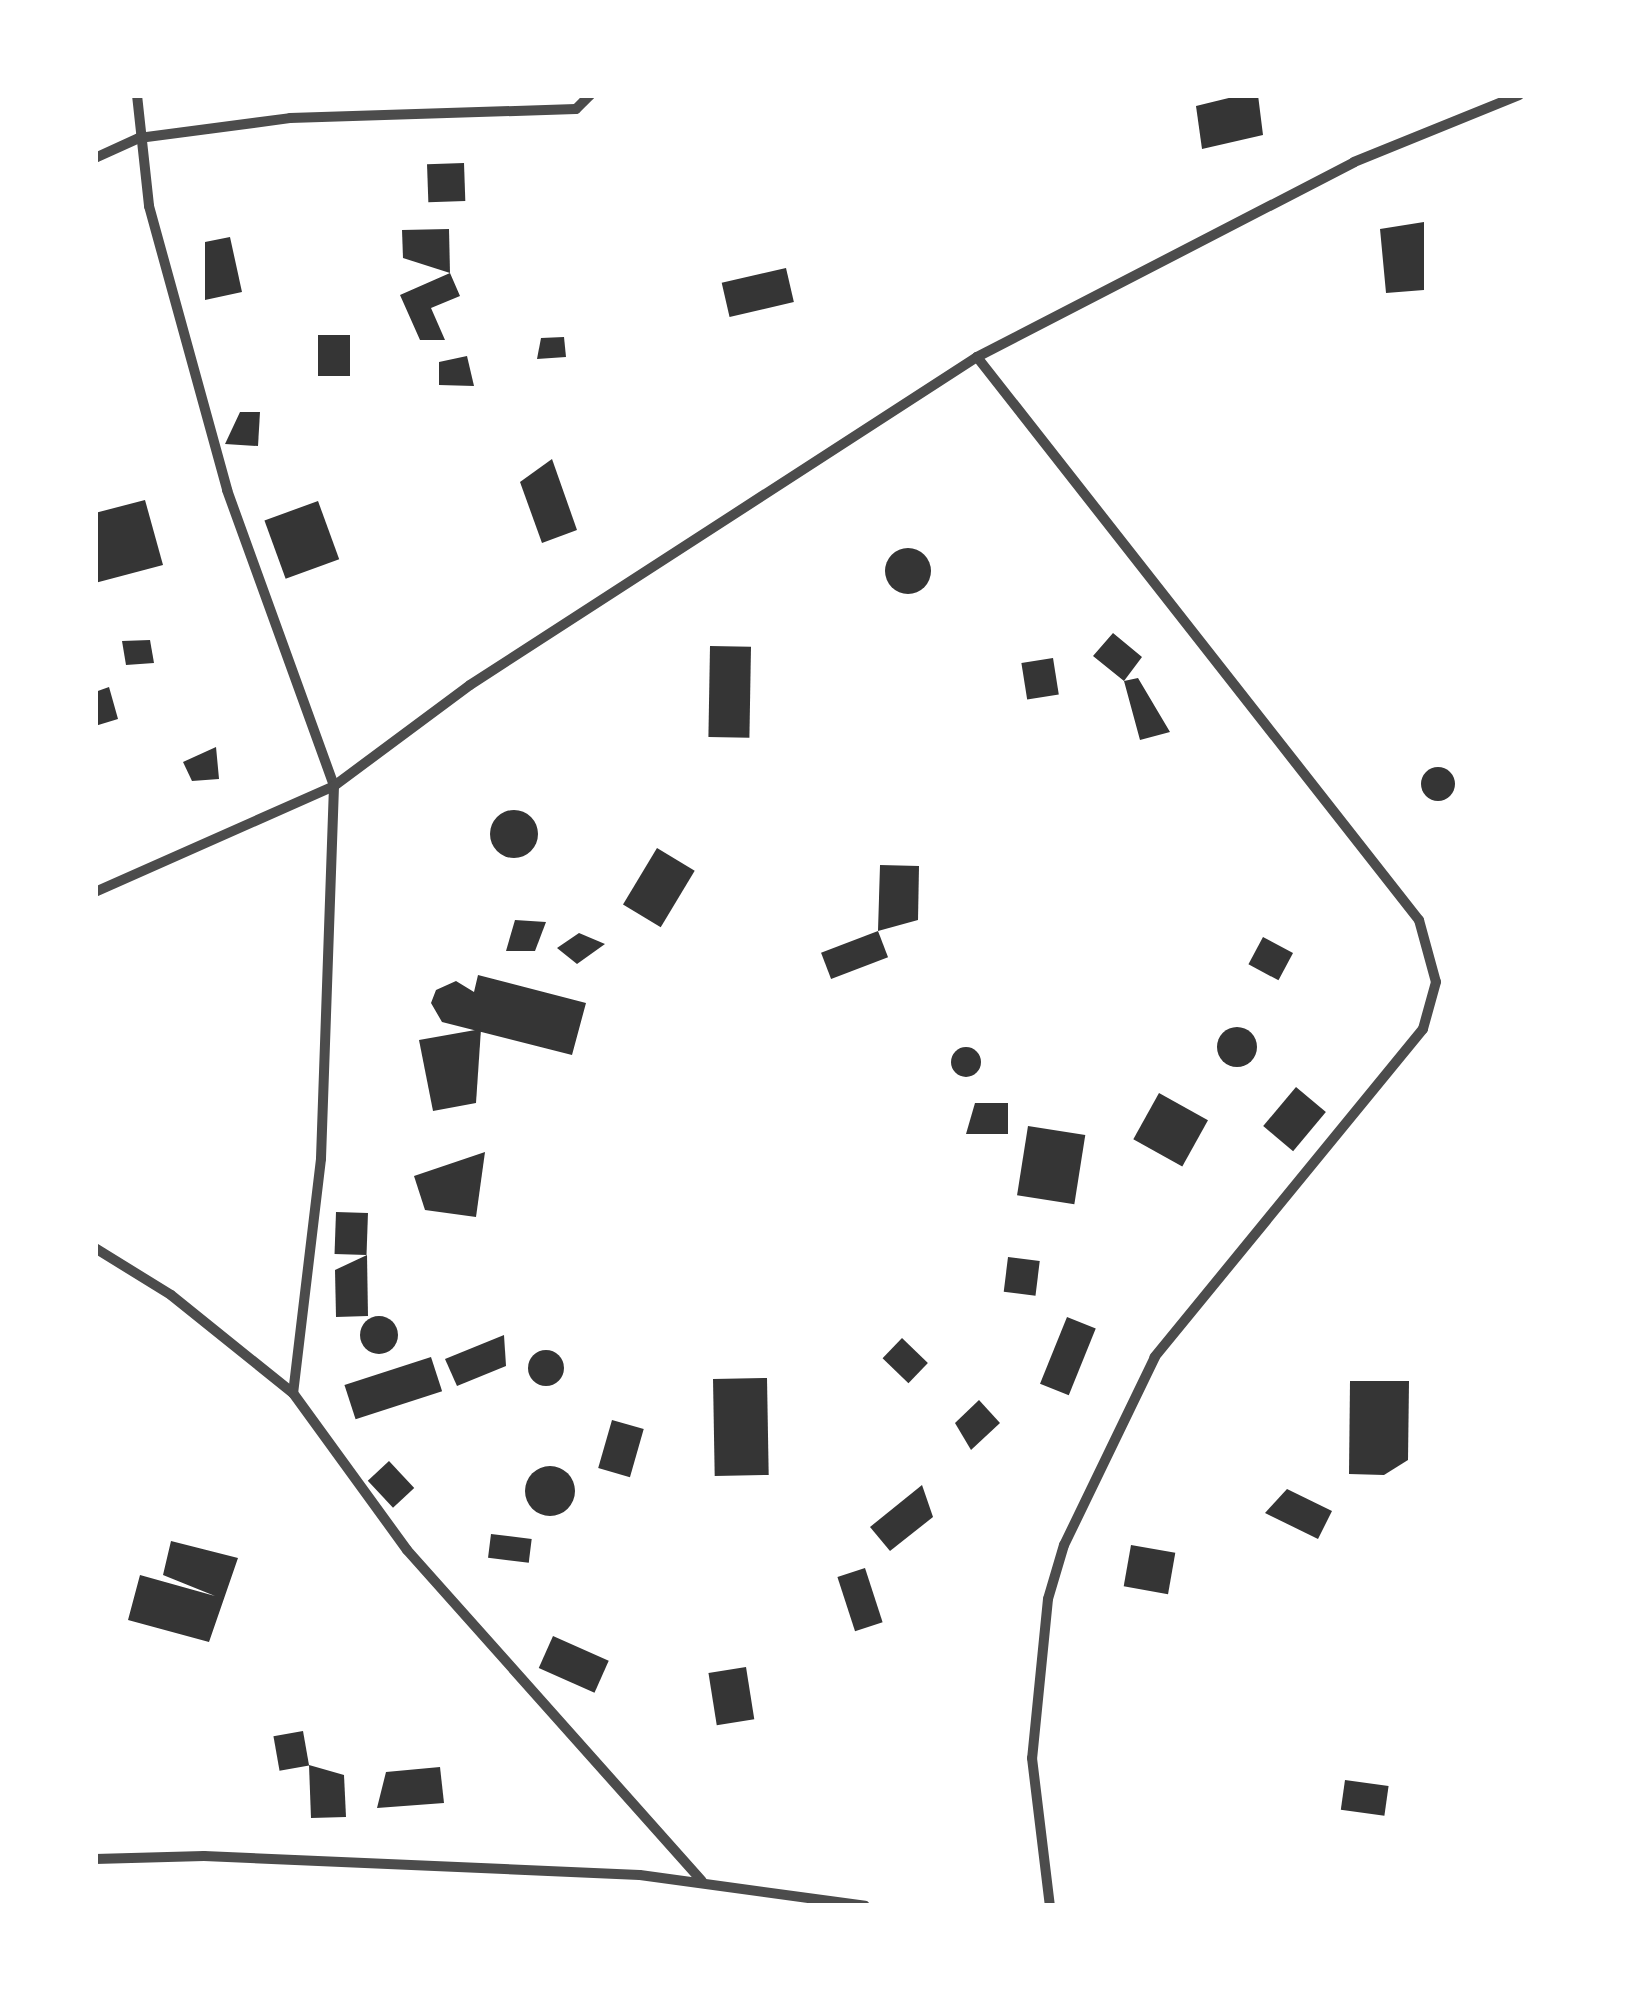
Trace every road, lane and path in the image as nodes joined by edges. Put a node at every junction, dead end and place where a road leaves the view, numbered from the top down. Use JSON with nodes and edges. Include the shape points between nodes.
{"nodes":[{"id":1,"x":137,"y":95,"type":"edge"},
{"id":2,"x":590,"y":95,"type":"edge"},
{"id":3,"x":1519,"y":95,"type":"edge"},
{"id":4,"x":139,"y":138,"type":"junction"},
{"id":5,"x":95,"y":158,"type":"edge"},
{"id":6,"x":977,"y":357,"type":"junction"},
{"id":7,"x":334,"y":786,"type":"junction"},
{"id":8,"x":95,"y":892,"type":"edge"},
{"id":9,"x":95,"y":1248,"type":"edge"},
{"id":10,"x":293,"y":1393,"type":"junction"},
{"id":11,"x":95,"y":1859,"type":"edge"},
{"id":12,"x":702,"y":1881,"type":"junction"},
{"id":13,"x":838,"y":1904,"type":"edge"},
{"id":14,"x":865,"y":1906,"type":"edge"},
{"id":15,"x":1050,"y":1906,"type":"edge"}],
"edges":[{"from":1,"to":4,"type":"street"},
{"from":2,"to":4,"type":"street","via":[[576,109],[290,118]]},
{"from":3,"to":6,"type":"street","via":[[1354,162]]},
{"from":4,"to":5,"type":"street"},
{"from":4,"to":7,"type":"street","via":[[149,206],[227,490]]},
{"from":6,"to":7,"type":"street","via":[[470,685]]},
{"from":6,"to":15,"type":"street","via":[[1418,920],[1436,982],[1422,1029],[1154,1357],[1064,1545],[1048,1599],[1032,1758]]},
{"from":7,"to":8,"type":"street"},
{"from":7,"to":10,"type":"street","via":[[321,1158]]},
{"from":9,"to":10,"type":"street","via":[[172,1295]]},
{"from":10,"to":12,"type":"street","via":[[407,1550]]},
{"from":11,"to":12,"type":"street","via":[[204,1856]]},
{"from":12,"to":13,"type":"street"},
{"from":13,"to":14,"type":"street"}]}
